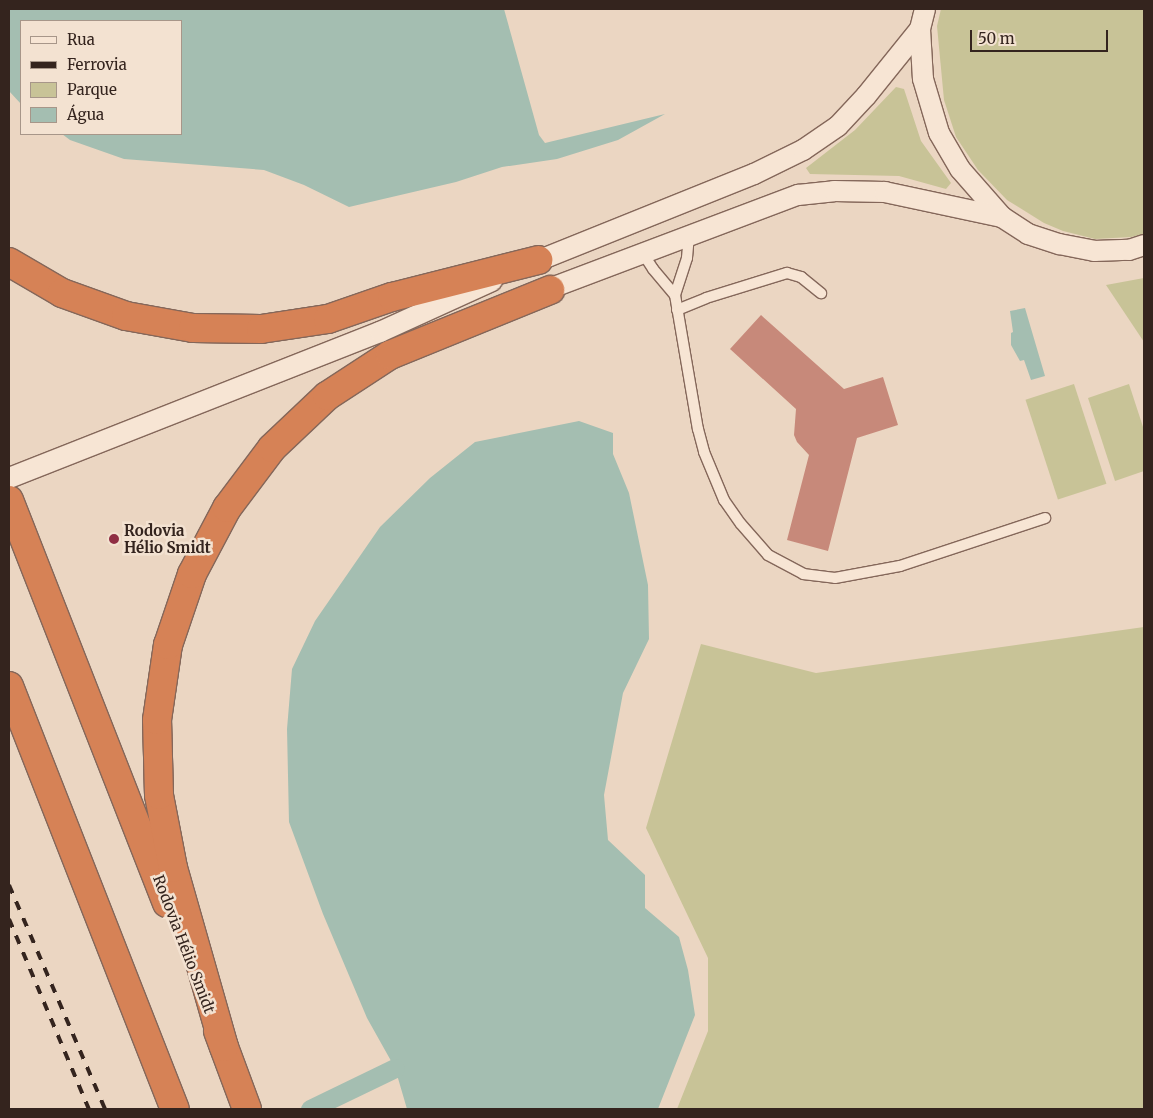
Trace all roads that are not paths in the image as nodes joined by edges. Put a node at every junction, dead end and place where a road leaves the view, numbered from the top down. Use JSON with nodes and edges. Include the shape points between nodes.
{"nodes":[{"id":1,"x":925,"y":9,"type":"edge"},
{"id":2,"x":920,"y":29,"type":"junction"},
{"id":3,"x":1002,"y":217,"type":"junction"},
{"id":4,"x":690,"y":234,"type":"junction"},
{"id":5,"x":1144,"y":244,"type":"edge"},
{"id":6,"x":642,"y":252,"type":"junction"},
{"id":7,"x":538,"y":260,"type":"junction"},
{"id":8,"x":9,"y":262,"type":"edge"},
{"id":9,"x":550,"y":290,"type":"junction"},
{"id":10,"x":821,"y":293,"type":"dead end"},
{"id":11,"x":675,"y":295,"type":"junction"},
{"id":12,"x":677,"y":310,"type":"junction"},
{"id":13,"x":380,"y":332,"type":"junction"},
{"id":14,"x":9,"y":478,"type":"edge"},
{"id":15,"x":9,"y":500,"type":"edge"},
{"id":16,"x":1045,"y":518,"type":"dead end"},
{"id":17,"x":9,"y":686,"type":"edge"},
{"id":18,"x":224,"y":1047,"type":"junction"},
{"id":19,"x":175,"y":1109,"type":"edge"},
{"id":20,"x":247,"y":1109,"type":"edge"}],
"edges":[{"from":1,"to":2,"type":"street"},
{"from":2,"to":3,"type":"street","via":[[923,79],[939,133],[960,169]]},
{"from":2,"to":7,"type":"street","via":[[838,126],[803,150],[754,174]]},
{"from":3,"to":4,"type":"street","via":[[885,192],[834,191],[798,195]]},
{"from":3,"to":5,"type":"street","via":[[1028,234],[1094,251],[1129,250]]},
{"from":4,"to":6,"type":"street"},
{"from":4,"to":11,"type":"lane","via":[[687,258]]},
{"from":6,"to":9,"type":"street"},
{"from":6,"to":11,"type":"lane"},
{"from":7,"to":8,"type":"highway","via":[[392,297],[328,319],[261,329],[193,328],[126,316],[62,293]]},
{"from":7,"to":13,"type":"street"},
{"from":9,"to":13,"type":"street"},
{"from":9,"to":18,"type":"highway","via":[[390,354],[327,396],[272,448],[227,508],[192,574],[168,645],[157,720],[159,795],[173,868]]},
{"from":10,"to":12,"type":"lane","via":[[787,272]]},
{"from":11,"to":12,"type":"lane"},
{"from":12,"to":16,"type":"lane","via":[[698,429],[724,500],[768,555],[783,564],[803,574],[835,578],[900,566]]},
{"from":13,"to":14,"type":"street"},
{"from":15,"to":18,"type":"highway","name":"Rodovia Hélio Smidt"},
{"from":17,"to":19,"type":"highway"},
{"from":18,"to":20,"type":"highway","name":"Rodovia Hélio Smidt"}]}
